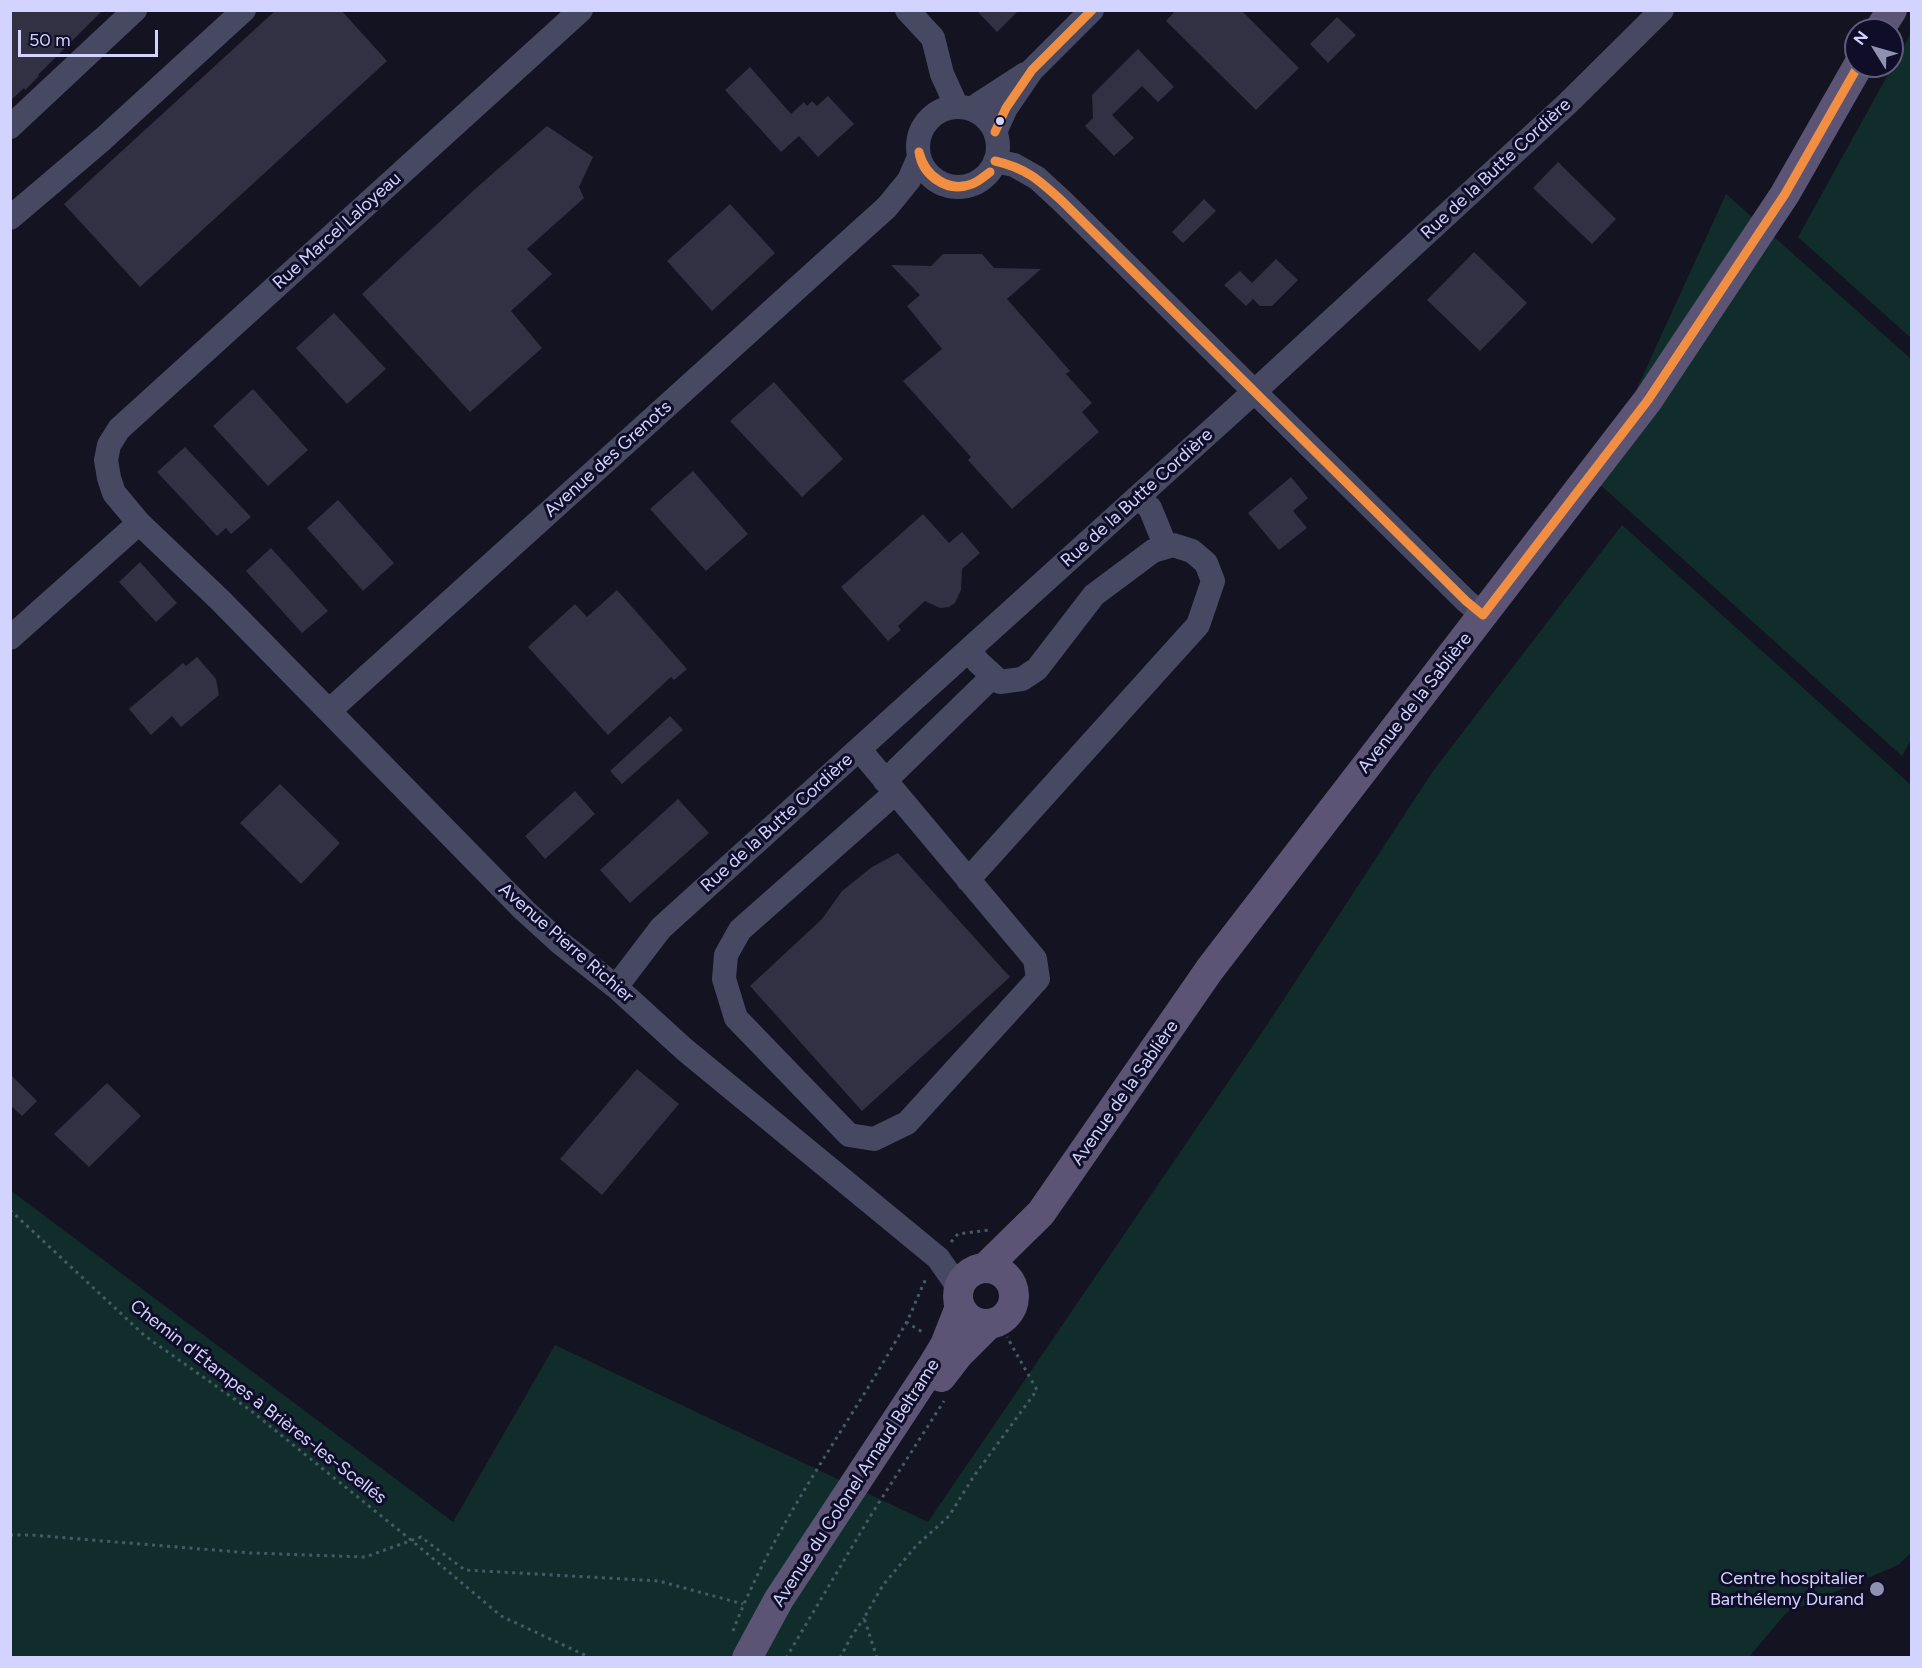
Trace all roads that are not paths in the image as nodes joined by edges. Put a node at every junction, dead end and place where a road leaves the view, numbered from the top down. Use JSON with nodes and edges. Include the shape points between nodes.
{"nodes":[{"id":1,"x":135,"y":10,"type":"edge"},
{"id":2,"x":244,"y":10,"type":"edge"},
{"id":3,"x":581,"y":10,"type":"edge"},
{"id":4,"x":907,"y":10,"type":"edge"},
{"id":5,"x":1092,"y":10,"type":"edge"},
{"id":6,"x":1662,"y":10,"type":"edge"},
{"id":7,"x":1032,"y":70,"type":"junction"},
{"id":8,"x":942,"y":74,"type":"junction"},
{"id":9,"x":1851,"y":78,"type":"edge"},
{"id":10,"x":964,"y":108,"type":"junction"},
{"id":11,"x":929,"y":120,"type":"junction"},
{"id":12,"x":10,"y":126,"type":"edge"},
{"id":13,"x":995,"y":132,"type":"junction"},
{"id":14,"x":920,"y":157,"type":"junction"},
{"id":15,"x":995,"y":161,"type":"junction"},
{"id":16,"x":943,"y":184,"type":"junction"},
{"id":17,"x":887,"y":207,"type":"junction"},
{"id":18,"x":10,"y":218,"type":"edge"},
{"id":19,"x":1254,"y":392,"type":"junction"},
{"id":20,"x":106,"y":460,"type":"joint"},
{"id":21,"x":1138,"y":497,"type":"junction"},
{"id":22,"x":139,"y":523,"type":"junction"},
{"id":23,"x":1166,"y":547,"type":"junction"},
{"id":24,"x":1483,"y":615,"type":"junction"},
{"id":25,"x":10,"y":638,"type":"edge"},
{"id":26,"x":969,"y":650,"type":"junction"},
{"id":27,"x":993,"y":676,"type":"junction"},
{"id":28,"x":329,"y":711,"type":"junction"},
{"id":29,"x":859,"y":749,"type":"junction"},
{"id":30,"x":890,"y":787,"type":"junction"},
{"id":31,"x":969,"y":880,"type":"junction"},
{"id":32,"x":616,"y":987,"type":"junction"},
{"id":33,"x":1041,"y":1213,"type":"junction"},
{"id":34,"x":969,"y":1284,"type":"junction"},
{"id":35,"x":1011,"y":1285,"type":"junction"},
{"id":36,"x":998,"y":1331,"type":"junction"},
{"id":37,"x":747,"y":1658,"type":"edge"},
{"id":38,"x":768,"y":1658,"type":"edge"}],
"edges":[{"from":1,"to":12,"type":"street"},
{"from":2,"to":18,"type":"street"},
{"from":3,"to":20,"type":"street","name":"Rue Marcel Laloyeau","via":[[119,429],[109,445]]},
{"from":4,"to":8,"type":"street","via":[[933,38]]},
{"from":5,"to":7,"type":"street"},
{"from":6,"to":19,"type":"street","name":"Rue de la Butte Cordière","via":[[1568,103]]},
{"from":7,"to":10,"type":"street"},
{"from":7,"to":13,"type":"street"},
{"from":8,"to":10,"type":"street"},
{"from":8,"to":11,"type":"street"},
{"from":9,"to":24,"type":"main road","name":"Avenue de la Sablière","via":[[1785,194],[1648,400]]},
{"from":10,"to":11,"type":"street","via":[[944,110]]},
{"from":10,"to":13,"type":"street","via":[[988,120]]},
{"from":11,"to":14,"type":"street","via":[[921,132]]},
{"from":13,"to":15,"type":"street"},
{"from":14,"to":16,"type":"street","via":[[925,170]]},
{"from":14,"to":17,"type":"street","name":"Avenue des Grenots","via":[[909,180]]},
{"from":15,"to":16,"type":"street","via":[[991,171],[970,185]]},
{"from":15,"to":19,"type":"street","via":[[1014,165],[1037,178]]},
{"from":16,"to":17,"type":"street","name":"Avenue des Grenots"},
{"from":17,"to":28,"type":"street","name":"Avenue des Grenots"},
{"from":19,"to":21,"type":"street","name":"Rue de la Butte Cordière"},
{"from":19,"to":24,"type":"street"},
{"from":20,"to":22,"type":"street","name":"Avenue Pierre Richier","via":[[114,493]]},
{"from":21,"to":23,"type":"street","via":[[1150,508]]},
{"from":21,"to":26,"type":"street","name":"Rue de la Butte Cordière"},
{"from":22,"to":25,"type":"street"},
{"from":22,"to":28,"type":"street","name":"Avenue Pierre Richier"},
{"from":23,"to":27,"type":"street","via":[[1152,551],[1094,594],[1037,669],[1022,679],[1000,682]]},
{"from":23,"to":31,"type":"street","via":[[1192,550],[1206,563],[1213,581],[1198,624]]},
{"from":24,"to":33,"type":"main road","name":"Avenue de la Sablière","via":[[1210,969]]},
{"from":26,"to":27,"type":"street"},
{"from":26,"to":29,"type":"street","name":"Rue de la Butte Cordière"},
{"from":27,"to":30,"type":"street"},
{"from":28,"to":32,"type":"street","name":"Avenue Pierre Richier","via":[[524,910]]},
{"from":29,"to":30,"type":"street"},
{"from":29,"to":32,"type":"street","name":"Rue de la Butte Cordière","via":[[661,928]]},
{"from":30,"to":31,"type":"street"},
{"from":30,"to":31,"type":"street","via":[[740,930],[726,955],[724,979],[736,1018],[849,1135],[874,1139],[907,1123],[1038,979],[1035,959]]},
{"from":32,"to":34,"type":"street","name":"Avenue Pierre Richier"},
{"from":33,"to":34,"type":"main road","name":"Avenue de la Sablière"},
{"from":33,"to":35,"type":"main road","name":"Avenue de la Sablière"},
{"from":34,"to":35,"type":"main road","via":[[994,1269]]},
{"from":34,"to":36,"type":"main road","via":[[971,1320]]},
{"from":34,"to":37,"type":"main road","name":"Avenue du Colonel Arnaud Beltrame","via":[[945,1345],[779,1599]]},
{"from":35,"to":36,"type":"main road","name":"Avenue du Colonel Arnaud Beltrame","via":[[1013,1302],[997,1322]]},
{"from":36,"to":38,"type":"main road","name":"Avenue du Colonel Arnaud Beltrame","via":[[958,1355],[944,1373],[834,1542]]}]}
